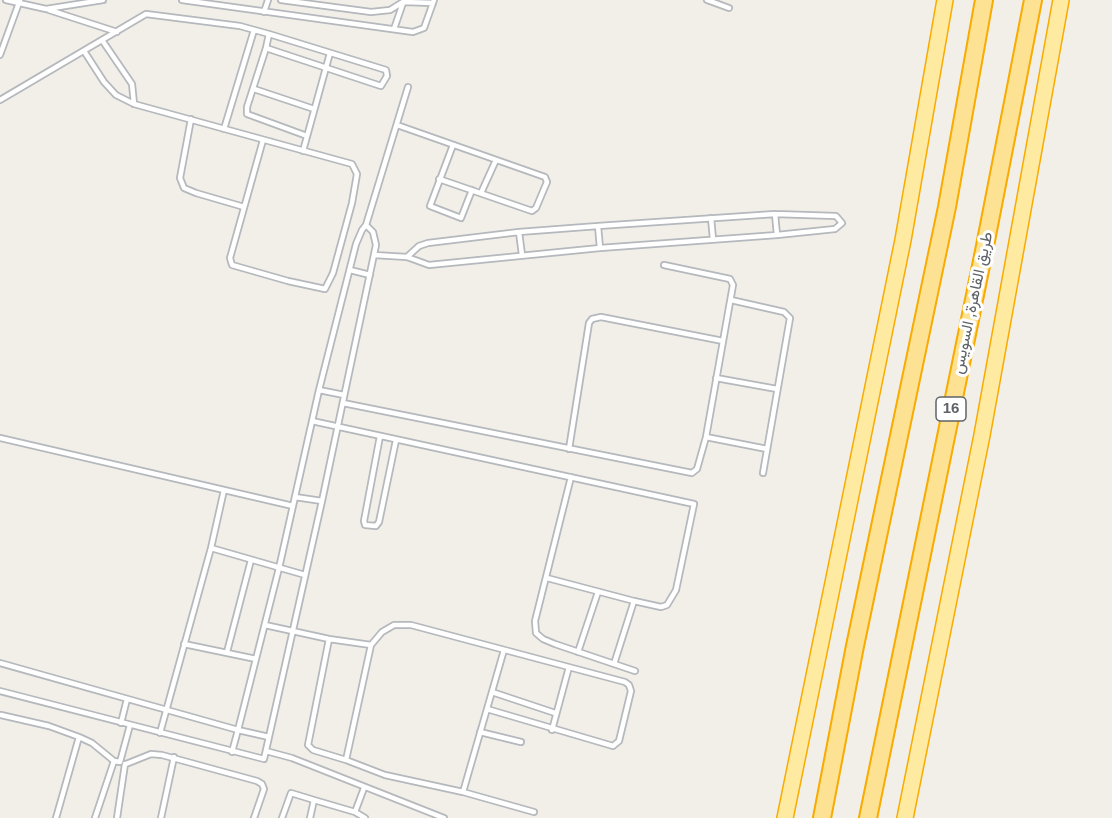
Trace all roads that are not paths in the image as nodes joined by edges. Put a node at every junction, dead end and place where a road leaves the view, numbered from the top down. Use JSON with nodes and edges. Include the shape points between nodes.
{"nodes":[{"id":1,"x":6,"y":0,"type":"edge"},
{"id":2,"x":103,"y":0,"type":"edge"},
{"id":3,"x":182,"y":0,"type":"edge"},
{"id":4,"x":268,"y":0,"type":"edge"},
{"id":5,"x":281,"y":0,"type":"edge"},
{"id":6,"x":707,"y":0,"type":"edge"},
{"id":7,"x":945,"y":0,"type":"edge"},
{"id":8,"x":984,"y":0,"type":"edge"},
{"id":9,"x":1032,"y":0,"type":"edge"},
{"id":10,"x":1061,"y":0,"type":"edge"},
{"id":11,"x":404,"y":1,"type":"edge"},
{"id":12,"x":434,"y":1,"type":"edge"},
{"id":13,"x":19,"y":2,"type":"edge"},
{"id":14,"x":729,"y":8,"type":"dead end"},
{"id":15,"x":46,"y":9,"type":"junction"},
{"id":16,"x":264,"y":12,"type":"junction"},
{"id":17,"x":394,"y":29,"type":"junction"},
{"id":18,"x":254,"y":30,"type":"junction"},
{"id":19,"x":117,"y":32,"type":"junction"},
{"id":20,"x":269,"y":34,"type":"junction"},
{"id":21,"x":102,"y":40,"type":"junction"},
{"id":22,"x":266,"y":48,"type":"junction"},
{"id":23,"x":84,"y":51,"type":"junction"},
{"id":24,"x":330,"y":53,"type":"junction"},
{"id":25,"x":0,"y":55,"type":"edge"},
{"id":26,"x":326,"y":66,"type":"junction"},
{"id":27,"x":408,"y":87,"type":"dead end"},
{"id":28,"x":254,"y":89,"type":"junction"},
{"id":29,"x":0,"y":100,"type":"edge"},
{"id":30,"x":134,"y":104,"type":"junction"},
{"id":31,"x":314,"y":109,"type":"junction"},
{"id":32,"x":191,"y":119,"type":"junction"},
{"id":33,"x":397,"y":125,"type":"junction"},
{"id":34,"x":224,"y":129,"type":"junction"},
{"id":35,"x":307,"y":136,"type":"junction"},
{"id":36,"x":263,"y":140,"type":"junction"},
{"id":37,"x":453,"y":145,"type":"junction"},
{"id":38,"x":303,"y":151,"type":"junction"},
{"id":39,"x":496,"y":160,"type":"junction"},
{"id":40,"x":439,"y":179,"type":"junction"},
{"id":41,"x":471,"y":190,"type":"junction"},
{"id":42,"x":481,"y":193,"type":"junction"},
{"id":43,"x":244,"y":207,"type":"junction"},
{"id":44,"x":775,"y":214,"type":"junction"},
{"id":45,"x":711,"y":218,"type":"junction"},
{"id":46,"x":366,"y":225,"type":"junction"},
{"id":47,"x":598,"y":226,"type":"junction"},
{"id":48,"x":519,"y":232,"type":"junction"},
{"id":49,"x":777,"y":235,"type":"junction"},
{"id":50,"x":713,"y":239,"type":"junction"},
{"id":51,"x":600,"y":248,"type":"junction"},
{"id":52,"x":374,"y":255,"type":"junction"},
{"id":53,"x":522,"y":255,"type":"junction"},
{"id":54,"x":406,"y":257,"type":"junction"},
{"id":55,"x":664,"y":265,"type":"dead end"},
{"id":56,"x":350,"y":270,"type":"junction"},
{"id":57,"x":370,"y":275,"type":"junction"},
{"id":58,"x":731,"y":300,"type":"junction"},
{"id":59,"x":723,"y":341,"type":"junction"},
{"id":60,"x":716,"y":378,"type":"junction"},
{"id":61,"x":319,"y":390,"type":"junction"},
{"id":62,"x":777,"y":390,"type":"junction"},
{"id":63,"x":344,"y":395,"type":"junction"},
{"id":64,"x":343,"y":403,"type":"junction"},
{"id":65,"x":312,"y":421,"type":"junction"},
{"id":66,"x":338,"y":427,"type":"junction"},
{"id":67,"x":380,"y":436,"type":"junction"},
{"id":68,"x":706,"y":437,"type":"junction"},
{"id":69,"x":0,"y":438,"type":"edge"},
{"id":70,"x":396,"y":440,"type":"junction"},
{"id":71,"x":569,"y":449,"type":"junction"},
{"id":72,"x":767,"y":449,"type":"junction"},
{"id":73,"x":763,"y":472,"type":"dead end"},
{"id":74,"x":571,"y":477,"type":"junction"},
{"id":75,"x":224,"y":490,"type":"junction"},
{"id":76,"x":296,"y":497,"type":"junction"},
{"id":77,"x":322,"y":501,"type":"junction"},
{"id":78,"x":293,"y":506,"type":"junction"},
{"id":79,"x":211,"y":548,"type":"junction"},
{"id":80,"x":252,"y":560,"type":"junction"},
{"id":81,"x":279,"y":568,"type":"junction"},
{"id":82,"x":305,"y":575,"type":"junction"},
{"id":83,"x":547,"y":578,"type":"junction"},
{"id":84,"x":598,"y":592,"type":"junction"},
{"id":85,"x":634,"y":602,"type":"junction"},
{"id":86,"x":265,"y":625,"type":"junction"},
{"id":87,"x":293,"y":631,"type":"junction"},
{"id":88,"x":329,"y":639,"type":"junction"},
{"id":89,"x":184,"y":644,"type":"junction"},
{"id":90,"x":371,"y":645,"type":"junction"},
{"id":91,"x":504,"y":650,"type":"junction"},
{"id":92,"x":227,"y":652,"type":"junction"},
{"id":93,"x":578,"y":652,"type":"junction"},
{"id":94,"x":256,"y":659,"type":"junction"},
{"id":95,"x":0,"y":663,"type":"edge"},
{"id":96,"x":614,"y":664,"type":"junction"},
{"id":97,"x":569,"y":667,"type":"junction"},
{"id":98,"x":635,"y":671,"type":"dead end"},
{"id":99,"x":0,"y":691,"type":"edge"},
{"id":100,"x":492,"y":692,"type":"junction"},
{"id":101,"x":127,"y":699,"type":"junction"},
{"id":102,"x":487,"y":709,"type":"junction"},
{"id":103,"x":166,"y":710,"type":"junction"},
{"id":104,"x":555,"y":712,"type":"junction"},
{"id":105,"x":1,"y":715,"type":"edge"},
{"id":106,"x":121,"y":723,"type":"junction"},
{"id":107,"x":130,"y":725,"type":"junction"},
{"id":108,"x":238,"y":730,"type":"junction"},
{"id":109,"x":552,"y":730,"type":"junction"},
{"id":110,"x":480,"y":732,"type":"junction"},
{"id":111,"x":160,"y":733,"type":"junction"},
{"id":112,"x":79,"y":737,"type":"junction"},
{"id":113,"x":269,"y":737,"type":"junction"},
{"id":114,"x":521,"y":742,"type":"dead end"},
{"id":115,"x":266,"y":751,"type":"junction"},
{"id":116,"x":232,"y":752,"type":"junction"},
{"id":117,"x":174,"y":757,"type":"junction"},
{"id":118,"x":346,"y":760,"type":"junction"},
{"id":119,"x":114,"y":761,"type":"junction"},
{"id":120,"x":123,"y":763,"type":"junction"},
{"id":121,"x":364,"y":788,"type":"junction"},
{"id":122,"x":463,"y":792,"type":"junction"},
{"id":123,"x":314,"y":800,"type":"junction"},
{"id":124,"x":355,"y":812,"type":"junction"},
{"id":125,"x":534,"y":812,"type":"dead end"},
{"id":126,"x":56,"y":818,"type":"edge"},
{"id":127,"x":95,"y":818,"type":"edge"},
{"id":128,"x":117,"y":818,"type":"edge"},
{"id":129,"x":161,"y":818,"type":"edge"},
{"id":130,"x":254,"y":818,"type":"edge"},
{"id":131,"x":282,"y":818,"type":"edge"},
{"id":132,"x":310,"y":818,"type":"edge"},
{"id":133,"x":365,"y":818,"type":"edge"},
{"id":134,"x":444,"y":818,"type":"edge"},
{"id":135,"x":785,"y":818,"type":"edge"},
{"id":136,"x":822,"y":818,"type":"edge"},
{"id":137,"x":868,"y":818,"type":"edge"},
{"id":138,"x":904,"y":818,"type":"edge"}],
"edges":[{"from":1,"to":13,"type":"lane"},
{"from":2,"to":15,"type":"lane"},
{"from":3,"to":16,"type":"lane"},
{"from":4,"to":16,"type":"lane"},
{"from":5,"to":11,"type":"lane","via":[[371,12],[390,10]]},
{"from":6,"to":14,"type":"lane"},
{"from":7,"to":135,"type":"highway","via":[[903,240]]},
{"from":8,"to":136,"type":"highway","via":[[947,207]]},
{"from":9,"to":137,"type":"highway","name":"طريق القاهرة, السويس","number":"16"},
{"from":10,"to":138,"type":"highway","number":"16","via":[[982,435]]},
{"from":11,"to":12,"type":"lane"},
{"from":11,"to":17,"type":"lane"},
{"from":12,"to":17,"type":"lane","via":[[420,31]]},
{"from":13,"to":15,"type":"lane"},
{"from":13,"to":25,"type":"lane"},
{"from":15,"to":19,"type":"lane"},
{"from":16,"to":17,"type":"lane"},
{"from":18,"to":19,"type":"lane","via":[[146,14]]},
{"from":18,"to":20,"type":"lane"},
{"from":18,"to":34,"type":"lane"},
{"from":19,"to":21,"type":"lane"},
{"from":20,"to":22,"type":"lane"},
{"from":20,"to":24,"type":"lane"},
{"from":21,"to":23,"type":"lane"},
{"from":21,"to":30,"type":"lane","via":[[132,84]]},
{"from":22,"to":26,"type":"lane"},
{"from":22,"to":28,"type":"lane"},
{"from":23,"to":29,"type":"lane"},
{"from":23,"to":30,"type":"lane","via":[[104,82]]},
{"from":24,"to":26,"type":"lane"},
{"from":24,"to":26,"type":"lane","via":[[386,70],[387,76],[381,86]]},
{"from":26,"to":31,"type":"lane"},
{"from":27,"to":33,"type":"lane"},
{"from":28,"to":31,"type":"lane"},
{"from":28,"to":35,"type":"lane","via":[[247,114]]},
{"from":30,"to":32,"type":"lane"},
{"from":31,"to":35,"type":"lane"},
{"from":32,"to":34,"type":"lane"},
{"from":32,"to":43,"type":"lane","via":[[180,178],[184,188]]},
{"from":33,"to":37,"type":"lane"},
{"from":33,"to":46,"type":"lane"},
{"from":34,"to":36,"type":"lane"},
{"from":35,"to":38,"type":"lane"},
{"from":36,"to":38,"type":"lane"},
{"from":36,"to":43,"type":"lane"},
{"from":37,"to":39,"type":"lane"},
{"from":37,"to":40,"type":"lane"},
{"from":38,"to":43,"type":"lane","via":[[356,168],[352,203],[333,273],[325,288],[232,265],[230,258]]},
{"from":39,"to":42,"type":"lane"},
{"from":39,"to":42,"type":"lane","via":[[546,178],[536,208],[531,211]]},
{"from":40,"to":41,"type":"lane"},
{"from":40,"to":41,"type":"lane","via":[[430,206],[460,218]]},
{"from":41,"to":42,"type":"lane"},
{"from":44,"to":45,"type":"lane"},
{"from":44,"to":49,"type":"lane"},
{"from":44,"to":49,"type":"lane","via":[[836,216],[842,223],[835,229]]},
{"from":45,"to":47,"type":"lane"},
{"from":45,"to":50,"type":"lane"},
{"from":46,"to":52,"type":"lane","via":[[375,238]]},
{"from":46,"to":56,"type":"lane"},
{"from":47,"to":48,"type":"lane"},
{"from":47,"to":51,"type":"lane"},
{"from":48,"to":53,"type":"lane"},
{"from":48,"to":54,"type":"lane","via":[[428,243]]},
{"from":49,"to":50,"type":"lane"},
{"from":50,"to":51,"type":"lane"},
{"from":51,"to":53,"type":"lane"},
{"from":52,"to":54,"type":"lane"},
{"from":52,"to":57,"type":"lane"},
{"from":53,"to":54,"type":"lane","via":[[429,265]]},
{"from":55,"to":58,"type":"lane","via":[[730,279]]},
{"from":56,"to":57,"type":"lane"},
{"from":56,"to":61,"type":"lane"},
{"from":57,"to":63,"type":"lane"},
{"from":58,"to":59,"type":"lane"},
{"from":58,"to":62,"type":"lane","via":[[789,315]]},
{"from":59,"to":60,"type":"lane"},
{"from":59,"to":71,"type":"lane","via":[[601,317],[592,319]]},
{"from":60,"to":62,"type":"lane"},
{"from":60,"to":68,"type":"lane"},
{"from":61,"to":63,"type":"lane"},
{"from":61,"to":65,"type":"lane"},
{"from":62,"to":72,"type":"lane"},
{"from":63,"to":64,"type":"lane"},
{"from":64,"to":66,"type":"lane"},
{"from":64,"to":71,"type":"lane"},
{"from":65,"to":66,"type":"lane"},
{"from":65,"to":76,"type":"lane"},
{"from":66,"to":67,"type":"lane"},
{"from":66,"to":77,"type":"lane"},
{"from":67,"to":70,"type":"lane"},
{"from":67,"to":70,"type":"lane","via":[[365,525],[376,526],[379,522]]},
{"from":68,"to":71,"type":"lane","via":[[697,469],[688,474]]},
{"from":68,"to":72,"type":"lane"},
{"from":69,"to":75,"type":"lane"},
{"from":70,"to":74,"type":"lane"},
{"from":72,"to":73,"type":"lane"},
{"from":74,"to":83,"type":"lane"},
{"from":74,"to":85,"type":"lane","via":[[694,504],[674,597],[661,607]]},
{"from":75,"to":78,"type":"lane"},
{"from":75,"to":79,"type":"lane"},
{"from":76,"to":77,"type":"lane"},
{"from":76,"to":78,"type":"lane"},
{"from":77,"to":82,"type":"lane"},
{"from":78,"to":81,"type":"lane"},
{"from":79,"to":80,"type":"lane"},
{"from":79,"to":89,"type":"lane"},
{"from":80,"to":81,"type":"lane"},
{"from":80,"to":92,"type":"lane"},
{"from":81,"to":82,"type":"lane"},
{"from":81,"to":86,"type":"lane"},
{"from":82,"to":87,"type":"lane"},
{"from":83,"to":84,"type":"lane"},
{"from":83,"to":93,"type":"lane","via":[[535,621],[536,633]]},
{"from":84,"to":85,"type":"lane"},
{"from":84,"to":93,"type":"lane"},
{"from":85,"to":96,"type":"lane"},
{"from":86,"to":87,"type":"lane"},
{"from":86,"to":94,"type":"lane"},
{"from":87,"to":88,"type":"lane"},
{"from":87,"to":113,"type":"lane"},
{"from":88,"to":90,"type":"lane"},
{"from":88,"to":118,"type":"lane","via":[[308,745]]},
{"from":89,"to":92,"type":"lane"},
{"from":89,"to":103,"type":"lane"},
{"from":90,"to":91,"type":"lane","via":[[394,625],[411,625]]},
{"from":90,"to":118,"type":"lane"},
{"from":91,"to":97,"type":"lane"},
{"from":91,"to":100,"type":"lane"},
{"from":92,"to":94,"type":"lane"},
{"from":93,"to":96,"type":"lane"},
{"from":94,"to":108,"type":"lane"},
{"from":95,"to":101,"type":"lane"},
{"from":96,"to":98,"type":"lane"},
{"from":97,"to":104,"type":"lane"},
{"from":97,"to":109,"type":"lane","via":[[629,685],[631,691],[619,741],[614,746]]},
{"from":99,"to":106,"type":"lane"},
{"from":100,"to":102,"type":"lane"},
{"from":100,"to":104,"type":"lane"},
{"from":101,"to":103,"type":"lane"},
{"from":101,"to":106,"type":"lane"},
{"from":102,"to":109,"type":"lane"},
{"from":102,"to":110,"type":"lane"},
{"from":103,"to":108,"type":"lane"},
{"from":103,"to":111,"type":"lane"},
{"from":104,"to":109,"type":"lane"},
{"from":105,"to":112,"type":"lane"},
{"from":106,"to":107,"type":"lane"},
{"from":107,"to":111,"type":"lane"},
{"from":107,"to":120,"type":"lane"},
{"from":108,"to":113,"type":"lane"},
{"from":108,"to":116,"type":"lane"},
{"from":110,"to":114,"type":"lane"},
{"from":110,"to":122,"type":"lane"},
{"from":111,"to":116,"type":"lane"},
{"from":112,"to":119,"type":"lane"},
{"from":112,"to":126,"type":"lane"},
{"from":113,"to":115,"type":"lane"},
{"from":115,"to":116,"type":"lane","via":[[263,760]]},
{"from":115,"to":121,"type":"lane"},
{"from":117,"to":120,"type":"lane","via":[[151,754]]},
{"from":117,"to":129,"type":"lane"},
{"from":117,"to":130,"type":"lane","via":[[262,784],[264,789]]},
{"from":118,"to":122,"type":"lane","via":[[385,775]]},
{"from":119,"to":120,"type":"lane"},
{"from":119,"to":127,"type":"lane"},
{"from":120,"to":128,"type":"lane"},
{"from":121,"to":124,"type":"lane"},
{"from":121,"to":134,"type":"lane"},
{"from":122,"to":125,"type":"lane"},
{"from":123,"to":124,"type":"lane"},
{"from":123,"to":131,"type":"lane","via":[[291,794]]},
{"from":123,"to":132,"type":"lane"},
{"from":124,"to":133,"type":"lane"}]}
